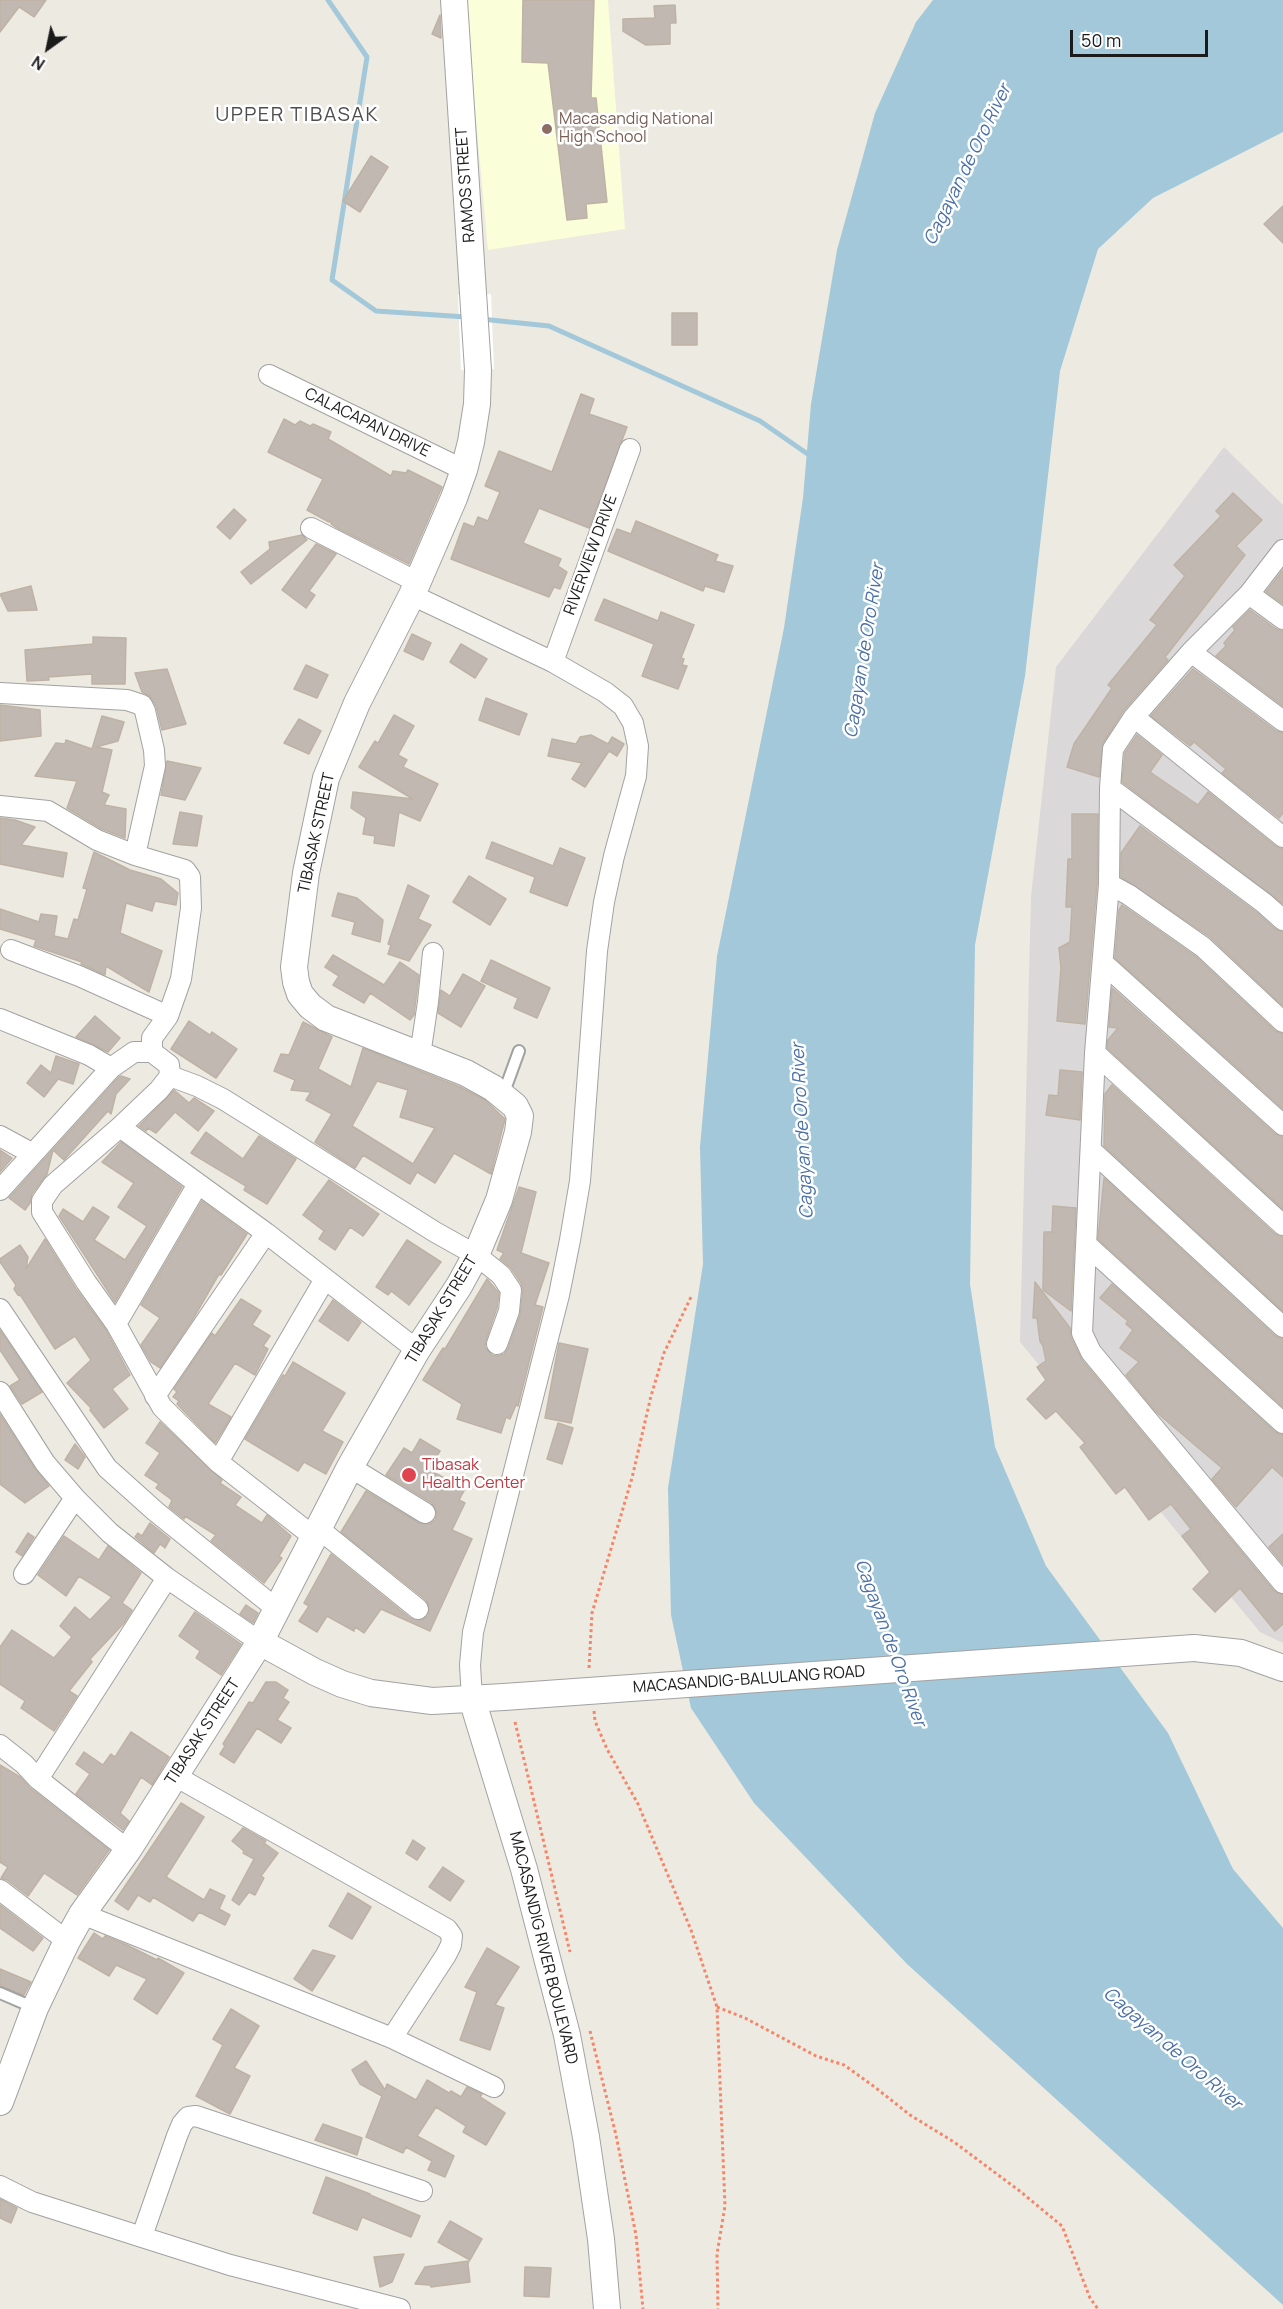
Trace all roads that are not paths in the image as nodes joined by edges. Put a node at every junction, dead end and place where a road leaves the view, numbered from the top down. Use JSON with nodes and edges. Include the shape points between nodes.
{"nodes":[{"id":1,"x":454,"y":0,"type":"edge"},
{"id":2,"x":477,"y":370,"type":"joint"},
{"id":3,"x":269,"y":375,"type":"dead end"},
{"id":4,"x":630,"y":449,"type":"dead end"},
{"id":5,"x":464,"y":471,"type":"junction"},
{"id":6,"x":311,"y":528,"type":"dead end"},
{"id":7,"x":1283,"y":550,"type":"edge"},
{"id":8,"x":415,"y":588,"type":"junction"},
{"id":9,"x":1249,"y":594,"type":"junction"},
{"id":10,"x":1283,"y":620,"type":"edge"},
{"id":11,"x":1191,"y":652,"type":"junction"},
{"id":12,"x":553,"y":662,"type":"junction"},
{"id":13,"x":0,"y":693,"type":"edge"},
{"id":14,"x":1134,"y":717,"type":"junction"},
{"id":15,"x":1283,"y":721,"type":"edge"},
{"id":16,"x":1110,"y":788,"type":"junction"},
{"id":17,"x":0,"y":806,"type":"edge"},
{"id":18,"x":1283,"y":837,"type":"edge"},
{"id":19,"x":135,"y":855,"type":"junction"},
{"id":20,"x":1109,"y":884,"type":"junction"},
{"id":21,"x":1283,"y":920,"type":"edge"},
{"id":22,"x":11,"y":950,"type":"dead end"},
{"id":23,"x":433,"y":953,"type":"dead end"},
{"id":24,"x":1102,"y":963,"type":"junction"},
{"id":25,"x":168,"y":1016,"type":"junction"},
{"id":26,"x":0,"y":1019,"type":"edge"},
{"id":27,"x":1283,"y":1022,"type":"edge"},
{"id":28,"x":519,"y":1051,"type":"dead end"},
{"id":29,"x":153,"y":1052,"type":"junction"},
{"id":30,"x":1095,"y":1053,"type":"junction"},
{"id":31,"x":420,"y":1055,"type":"junction"},
{"id":32,"x":111,"y":1068,"type":"junction"},
{"id":33,"x":170,"y":1076,"type":"junction"},
{"id":34,"x":503,"y":1095,"type":"junction"},
{"id":35,"x":1283,"y":1125,"type":"edge"},
{"id":36,"x":120,"y":1127,"type":"junction"},
{"id":37,"x":0,"y":1136,"type":"edge"},
{"id":38,"x":1091,"y":1150,"type":"junction"},
{"id":39,"x":33,"y":1154,"type":"junction"},
{"id":40,"x":198,"y":1184,"type":"junction"},
{"id":41,"x":0,"y":1190,"type":"edge"},
{"id":42,"x":1283,"y":1225,"type":"edge"},
{"id":43,"x":266,"y":1233,"type":"junction"},
{"id":44,"x":1088,"y":1246,"type":"junction"},
{"id":45,"x":476,"y":1255,"type":"junction"},
{"id":46,"x":325,"y":1279,"type":"junction"},
{"id":47,"x":0,"y":1309,"type":"edge"},
{"id":48,"x":116,"y":1324,"type":"junction"},
{"id":49,"x":1283,"y":1327,"type":"edge"},
{"id":50,"x":497,"y":1344,"type":"dead end"},
{"id":51,"x":417,"y":1350,"type":"junction"},
{"id":52,"x":155,"y":1396,"type":"junction"},
{"id":53,"x":3,"y":1407,"type":"edge"},
{"id":54,"x":1283,"y":1423,"type":"edge"},
{"id":55,"x":218,"y":1462,"type":"junction"},
{"id":56,"x":350,"y":1467,"type":"junction"},
{"id":57,"x":75,"y":1498,"type":"junction"},
{"id":58,"x":426,"y":1513,"type":"dead end"},
{"id":59,"x":316,"y":1533,"type":"junction"},
{"id":60,"x":24,"y":1574,"type":"dead end"},
{"id":61,"x":167,"y":1578,"type":"junction"},
{"id":62,"x":1283,"y":1583,"type":"edge"},
{"id":63,"x":418,"y":1609,"type":"dead end"},
{"id":64,"x":278,"y":1610,"type":"junction"},
{"id":65,"x":260,"y":1642,"type":"junction"},
{"id":66,"x":1283,"y":1668,"type":"edge"},
{"id":67,"x":472,"y":1699,"type":"junction"},
{"id":68,"x":0,"y":1745,"type":"edge"},
{"id":69,"x":175,"y":1776,"type":"junction"},
{"id":70,"x":38,"y":1779,"type":"junction"},
{"id":71,"x":128,"y":1850,"type":"junction"},
{"id":72,"x":0,"y":1890,"type":"edge"},
{"id":73,"x":82,"y":1914,"type":"junction"},
{"id":74,"x":67,"y":1941,"type":"junction"},
{"id":75,"x":0,"y":1993,"type":"edge"},
{"id":76,"x":35,"y":2008,"type":"junction"},
{"id":77,"x":392,"y":2038,"type":"junction"},
{"id":78,"x":494,"y":2087,"type":"dead end"},
{"id":79,"x":0,"y":2102,"type":"edge"},
{"id":80,"x":0,"y":2187,"type":"edge"},
{"id":81,"x":422,"y":2191,"type":"dead end"},
{"id":82,"x":142,"y":2236,"type":"junction"},
{"id":83,"x":400,"y":2309,"type":"edge"},
{"id":84,"x":607,"y":2309,"type":"edge"}],
"edges":[{"from":1,"to":2,"type":"street","name":"RAMOS STREET"},
{"from":2,"to":5,"type":"street","name":"TIBASAK STREET","via":[[477,404]]},
{"from":3,"to":5,"type":"street","name":"CALACAPAN DRIVE"},
{"from":4,"to":12,"type":"street","name":"RIVERVIEW DRIVE"},
{"from":5,"to":8,"type":"street","name":"TIBASAK STREET"},
{"from":6,"to":8,"type":"street"},
{"from":7,"to":9,"type":"street"},
{"from":8,"to":12,"type":"street"},
{"from":8,"to":31,"type":"street","name":"TIBASAK STREET","via":[[357,703],[326,778],[306,873],[294,967],[300,994],[326,1018]]},
{"from":9,"to":10,"type":"street"},
{"from":9,"to":11,"type":"street"},
{"from":11,"to":14,"type":"street"},
{"from":11,"to":15,"type":"street"},
{"from":12,"to":67,"type":"street","via":[[623,706],[633,723],[638,746],[636,776],[614,856],[597,951],[580,1181],[570,1240],[473,1632]]},
{"from":13,"to":19,"type":"street","via":[[127,700],[142,705],[154,750],[154,766]]},
{"from":14,"to":16,"type":"street","via":[[1113,749]]},
{"from":14,"to":18,"type":"street"},
{"from":16,"to":20,"type":"street"},
{"from":16,"to":21,"type":"street"},
{"from":17,"to":19,"type":"street","via":[[48,811],[97,840]]},
{"from":19,"to":25,"type":"street","via":[[186,870],[190,877],[181,980]]},
{"from":20,"to":24,"type":"street"},
{"from":20,"to":27,"type":"street","via":[[1203,947]]},
{"from":22,"to":25,"type":"street"},
{"from":23,"to":31,"type":"street"},
{"from":24,"to":30,"type":"street"},
{"from":24,"to":35,"type":"street"},
{"from":25,"to":29,"type":"street","via":[[153,1038]]},
{"from":26,"to":32,"type":"street","via":[[89,1055]]},
{"from":28,"to":34,"type":"lane"},
{"from":29,"to":32,"type":"street","via":[[134,1052]]},
{"from":29,"to":33,"type":"street","via":[[169,1065]]},
{"from":30,"to":38,"type":"street"},
{"from":30,"to":42,"type":"street"},
{"from":31,"to":34,"type":"street","name":"TIBASAK STREET","via":[[466,1073]]},
{"from":32,"to":39,"type":"street"},
{"from":33,"to":36,"type":"street"},
{"from":33,"to":45,"type":"street","via":[[223,1100]]},
{"from":34,"to":45,"type":"street","name":"TIBASAK STREET","via":[[520,1116],[519,1132],[499,1200]]},
{"from":36,"to":40,"type":"street"},
{"from":36,"to":48,"type":"street","via":[[53,1185],[42,1201],[42,1212]]},
{"from":37,"to":39,"type":"street"},
{"from":38,"to":44,"type":"street"},
{"from":38,"to":49,"type":"street"},
{"from":39,"to":41,"type":"street"},
{"from":40,"to":43,"type":"street"},
{"from":40,"to":48,"type":"street"},
{"from":43,"to":46,"type":"street"},
{"from":43,"to":52,"type":"street"},
{"from":44,"to":54,"type":"street"},
{"from":44,"to":62,"type":"street","via":[[1082,1333],[1091,1352]]},
{"from":45,"to":50,"type":"street","via":[[501,1275],[511,1290]]},
{"from":45,"to":51,"type":"street","name":"TIBASAK STREET"},
{"from":46,"to":51,"type":"street"},
{"from":46,"to":55,"type":"street"},
{"from":47,"to":64,"type":"street","via":[[107,1468]]},
{"from":48,"to":52,"type":"street"},
{"from":51,"to":56,"type":"street","name":"TIBASAK STREET"},
{"from":52,"to":55,"type":"street"},
{"from":53,"to":57,"type":"street"},
{"from":55,"to":59,"type":"street"},
{"from":56,"to":58,"type":"street"},
{"from":56,"to":59,"type":"street","name":"TIBASAK STREET"},
{"from":57,"to":60,"type":"street"},
{"from":57,"to":61,"type":"street","via":[[110,1533]]},
{"from":59,"to":63,"type":"street"},
{"from":59,"to":64,"type":"street","name":"TIBASAK STREET"},
{"from":61,"to":65,"type":"street"},
{"from":61,"to":70,"type":"street"},
{"from":64,"to":65,"type":"street","name":"TIBASAK STREET"},
{"from":65,"to":67,"type":"street","name":"MACASANDIG-BALULANG ROAD","via":[[315,1672],[370,1693],[432,1701]]},
{"from":65,"to":69,"type":"street","name":"TIBASAK STREET"},
{"from":66,"to":67,"type":"street","name":"MACASANDIG-BALULANG ROAD","bridge":true,"via":[[1241,1653],[1194,1648]]},
{"from":67,"to":84,"type":"street","name":"MACASANDIG RIVER BOULEVARD","via":[[524,1869],[567,2035],[599,2228]]},
{"from":68,"to":70,"type":"street"},
{"from":69,"to":71,"type":"street","name":"TIBASAK STREET"},
{"from":69,"to":77,"type":"street","via":[[447,1929],[452,1936],[447,1954]]},
{"from":70,"to":71,"type":"street"},
{"from":71,"to":73,"type":"street","name":"TIBASAK STREET"},
{"from":72,"to":74,"type":"street"},
{"from":73,"to":74,"type":"street","name":"TIBASAK STREET"},
{"from":73,"to":77,"type":"street"},
{"from":74,"to":76,"type":"street","name":"TIBASAK STREET"},
{"from":75,"to":76,"type":"lane"},
{"from":76,"to":79,"type":"street","name":"TIBASAK STREET"},
{"from":77,"to":78,"type":"street"},
{"from":80,"to":82,"type":"street","via":[[33,2202]]},
{"from":81,"to":82,"type":"street","via":[[205,2118],[188,2117],[177,2136]]},
{"from":82,"to":83,"type":"street","via":[[230,2265]]}]}
